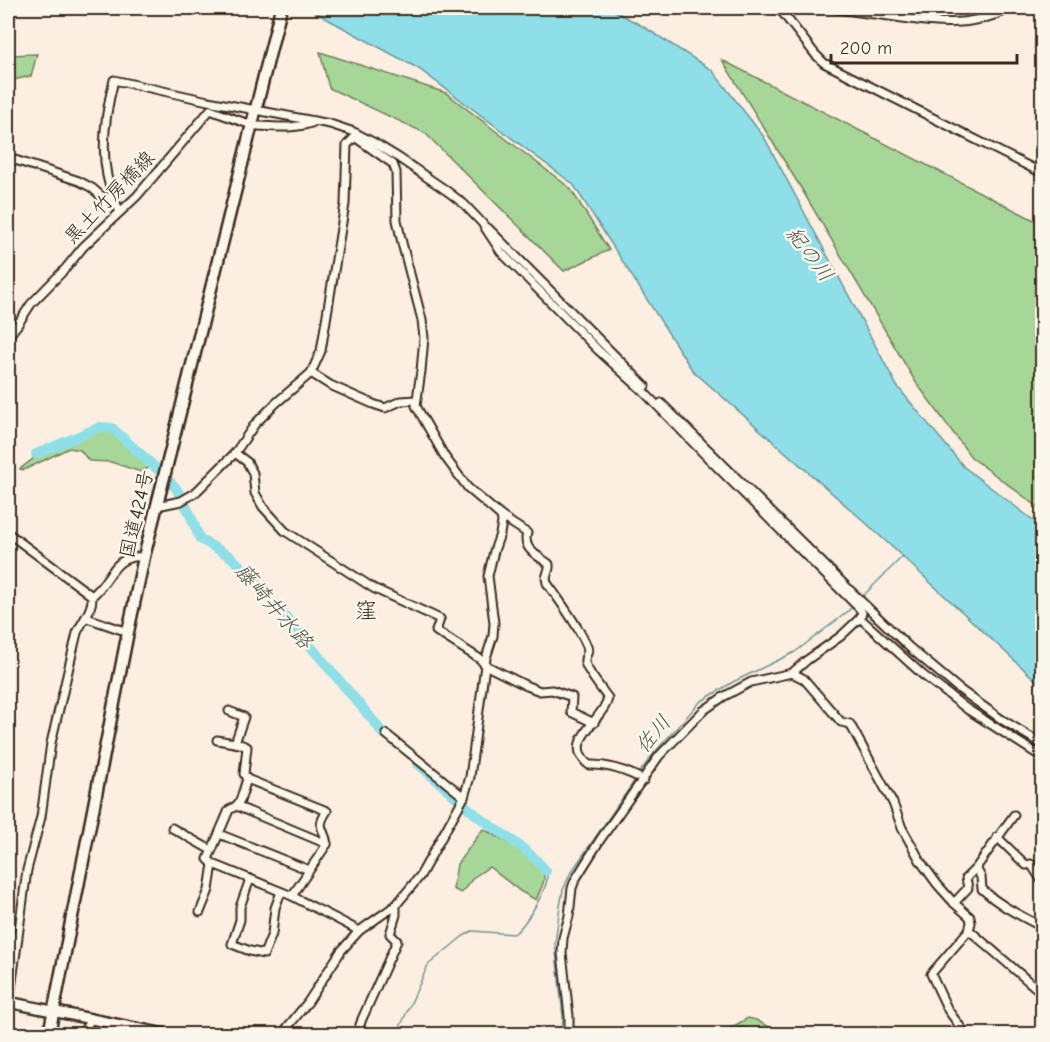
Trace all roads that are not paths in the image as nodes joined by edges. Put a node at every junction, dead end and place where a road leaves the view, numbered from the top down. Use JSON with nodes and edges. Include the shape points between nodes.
{"nodes":[{"id":1,"x":281,"y":8,"type":"edge"},
{"id":2,"x":779,"y":8,"type":"edge"},
{"id":3,"x":829,"y":8,"type":"edge"},
{"id":4,"x":1012,"y":8,"type":"edge"},
{"id":5,"x":208,"y":101,"type":"junction"},
{"id":6,"x":255,"y":109,"type":"junction"},
{"id":7,"x":210,"y":110,"type":"junction"},
{"id":8,"x":315,"y":121,"type":"junction"},
{"id":9,"x":246,"y":123,"type":"dead end"},
{"id":10,"x":258,"y":126,"type":"dead end"},
{"id":11,"x":343,"y":129,"type":"junction"},
{"id":12,"x":355,"y":137,"type":"junction"},
{"id":13,"x":8,"y":155,"type":"edge"},
{"id":14,"x":1042,"y":173,"type":"edge"},
{"id":15,"x":115,"y":201,"type":"junction"},
{"id":16,"x":120,"y":212,"type":"junction"},
{"id":17,"x":8,"y":337,"type":"edge"},
{"id":18,"x":311,"y":373,"type":"junction"},
{"id":19,"x":416,"y":400,"type":"junction"},
{"id":20,"x":235,"y":453,"type":"junction"},
{"id":21,"x":157,"y":506,"type":"junction"},
{"id":22,"x":501,"y":516,"type":"junction"},
{"id":23,"x":8,"y":533,"type":"edge"},
{"id":24,"x":144,"y":557,"type":"junction"},
{"id":25,"x":92,"y":596,"type":"junction"},
{"id":26,"x":862,"y":607,"type":"junction"},
{"id":27,"x":87,"y":618,"type":"junction"},
{"id":28,"x":860,"y":618,"type":"junction"},
{"id":29,"x":128,"y":632,"type":"junction"},
{"id":30,"x":485,"y":665,"type":"junction"},
{"id":31,"x":792,"y":673,"type":"junction"},
{"id":32,"x":229,"y":711,"type":"dead end"},
{"id":33,"x":594,"y":723,"type":"junction"},
{"id":34,"x":386,"y":734,"type":"dead end"},
{"id":35,"x":217,"y":740,"type":"dead end"},
{"id":36,"x":235,"y":743,"type":"junction"},
{"id":37,"x":1042,"y":744,"type":"edge"},
{"id":38,"x":1042,"y":757,"type":"edge"},
{"id":39,"x":247,"y":779,"type":"junction"},
{"id":40,"x":643,"y":779,"type":"junction"},
{"id":41,"x":464,"y":797,"type":"junction"},
{"id":42,"x":236,"y":806,"type":"junction"},
{"id":43,"x":1014,"y":815,"type":"dead end"},
{"id":44,"x":172,"y":828,"type":"dead end"},
{"id":45,"x":219,"y":834,"type":"junction"},
{"id":46,"x":997,"y":837,"type":"junction"},
{"id":47,"x":327,"y":844,"type":"junction"},
{"id":48,"x":211,"y":850,"type":"junction"},
{"id":49,"x":213,"y":864,"type":"junction"},
{"id":50,"x":976,"y":868,"type":"junction"},
{"id":51,"x":309,"y":870,"type":"junction"},
{"id":52,"x":250,"y":879,"type":"junction"},
{"id":53,"x":1042,"y":881,"type":"edge"},
{"id":54,"x":281,"y":892,"type":"junction"},
{"id":55,"x":292,"y":896,"type":"junction"},
{"id":56,"x":954,"y":903,"type":"junction"},
{"id":57,"x":396,"y":904,"type":"junction"},
{"id":58,"x":200,"y":912,"type":"dead end"},
{"id":59,"x":1042,"y":927,"type":"edge"},
{"id":60,"x":969,"y":930,"type":"junction"},
{"id":61,"x":359,"y":932,"type":"junction"},
{"id":62,"x":1042,"y":993,"type":"edge"},
{"id":63,"x":8,"y":1005,"type":"edge"},
{"id":64,"x":54,"y":1011,"type":"junction"},
{"id":65,"x":90,"y":1019,"type":"junction"},
{"id":66,"x":148,"y":1033,"type":"edge"},
{"id":67,"x":49,"y":1035,"type":"edge"},
{"id":68,"x":81,"y":1035,"type":"edge"},
{"id":69,"x":165,"y":1035,"type":"edge"},
{"id":70,"x":282,"y":1035,"type":"edge"},
{"id":71,"x":357,"y":1035,"type":"edge"},
{"id":72,"x":566,"y":1035,"type":"edge"},
{"id":73,"x":964,"y":1035,"type":"edge"}],
"edges":[{"from":1,"to":6,"type":"highway","name":"国道424号"},
{"from":2,"to":14,"type":"street","via":[[824,63]]},
{"from":3,"to":4,"type":"street","via":[[949,24],[985,18]]},
{"from":5,"to":6,"type":"street"},
{"from":5,"to":7,"type":"street"},
{"from":5,"to":15,"type":"street","via":[[114,80],[104,152]]},
{"from":6,"to":8,"type":"street"},
{"from":6,"to":21,"type":"highway","name":"国道424号"},
{"from":7,"to":9,"type":"street"},
{"from":7,"to":16,"type":"street","name":"黒土竹房橋線"},
{"from":8,"to":10,"type":"street","via":[[293,127]]},
{"from":8,"to":11,"type":"street"},
{"from":11,"to":12,"type":"street"},
{"from":11,"to":26,"type":"street","via":[[399,158],[464,204],[501,252]]},
{"from":12,"to":18,"type":"street","via":[[347,145],[345,204],[321,351]]},
{"from":12,"to":19,"type":"street","via":[[393,164],[396,172],[397,220],[422,320]]},
{"from":13,"to":15,"type":"street","via":[[79,181]]},
{"from":15,"to":16,"type":"street"},
{"from":16,"to":17,"type":"street","name":"黒土竹房橋線","via":[[31,304]]},
{"from":18,"to":19,"type":"street","via":[[384,408]]},
{"from":18,"to":20,"type":"street","via":[[255,424]]},
{"from":19,"to":22,"type":"street","via":[[445,457],[468,489]]},
{"from":20,"to":21,"type":"street","via":[[195,493],[183,501]]},
{"from":20,"to":30,"type":"street","via":[[253,473],[255,493],[263,507],[285,531],[373,588],[440,620],[436,631]]},
{"from":21,"to":24,"type":"highway","name":"国道424号"},
{"from":22,"to":30,"type":"street","via":[[488,576],[494,623]]},
{"from":22,"to":33,"type":"street","via":[[527,532],[527,546],[549,564],[547,583],[588,648],[585,664],[608,698]]},
{"from":23,"to":25,"type":"street"},
{"from":24,"to":25,"type":"street","via":[[133,556],[118,564]]},
{"from":24,"to":29,"type":"highway","name":"国道424号"},
{"from":25,"to":27,"type":"street"},
{"from":26,"to":28,"type":"street"},
{"from":26,"to":37,"type":"street","via":[[959,689]]},
{"from":27,"to":29,"type":"street"},
{"from":27,"to":63,"type":"street","via":[[77,633],[51,743],[41,817],[27,870]]},
{"from":28,"to":31,"type":"street"},
{"from":28,"to":38,"type":"street","via":[[967,709]]},
{"from":29,"to":64,"type":"highway","name":"国道424号"},
{"from":30,"to":33,"type":"street","via":[[540,691],[569,694],[572,712]]},
{"from":30,"to":41,"type":"street"},
{"from":31,"to":40,"type":"street","via":[[751,682],[703,711]]},
{"from":31,"to":56,"type":"street","via":[[804,679],[841,722],[850,724],[921,862]]},
{"from":32,"to":36,"type":"street","via":[[244,717]]},
{"from":33,"to":40,"type":"street","via":[[580,739],[579,752],[586,763],[602,764]]},
{"from":34,"to":41,"type":"street"},
{"from":35,"to":36,"type":"street"},
{"from":36,"to":39,"type":"street","via":[[247,747]]},
{"from":39,"to":42,"type":"street"},
{"from":39,"to":47,"type":"street","via":[[327,811],[321,828]]},
{"from":40,"to":72,"type":"street","via":[[572,888],[562,953],[569,1016]]},
{"from":41,"to":57,"type":"street","via":[[420,876]]},
{"from":42,"to":45,"type":"street","via":[[229,810]]},
{"from":42,"to":47,"type":"street"},
{"from":43,"to":46,"type":"street"},
{"from":44,"to":48,"type":"street"},
{"from":45,"to":48,"type":"street"},
{"from":45,"to":51,"type":"street"},
{"from":46,"to":50,"type":"street"},
{"from":46,"to":53,"type":"street","via":[[1026,865],[1031,864]]},
{"from":47,"to":51,"type":"street"},
{"from":48,"to":49,"type":"street","via":[[208,859]]},
{"from":49,"to":52,"type":"street"},
{"from":49,"to":58,"type":"street"},
{"from":50,"to":56,"type":"street","via":[[966,878],[968,888]]},
{"from":50,"to":59,"type":"street","via":[[982,889],[996,902]]},
{"from":51,"to":55,"type":"street"},
{"from":52,"to":54,"type":"street"},
{"from":52,"to":54,"type":"street","via":[[232,944],[264,954]]},
{"from":54,"to":55,"type":"street"},
{"from":55,"to":61,"type":"street"},
{"from":56,"to":60,"type":"street","via":[[970,917]]},
{"from":57,"to":61,"type":"street"},
{"from":57,"to":71,"type":"street","via":[[390,934],[397,940]]},
{"from":60,"to":62,"type":"street"},
{"from":60,"to":73,"type":"street","via":[[931,974]]},
{"from":61,"to":70,"type":"street","via":[[341,951]]},
{"from":63,"to":64,"type":"main road"},
{"from":64,"to":65,"type":"main road"},
{"from":64,"to":67,"type":"highway","name":"国道424号"},
{"from":65,"to":66,"type":"main road"},
{"from":65,"to":68,"type":"street"},
{"from":66,"to":69,"type":"main road"}]}
